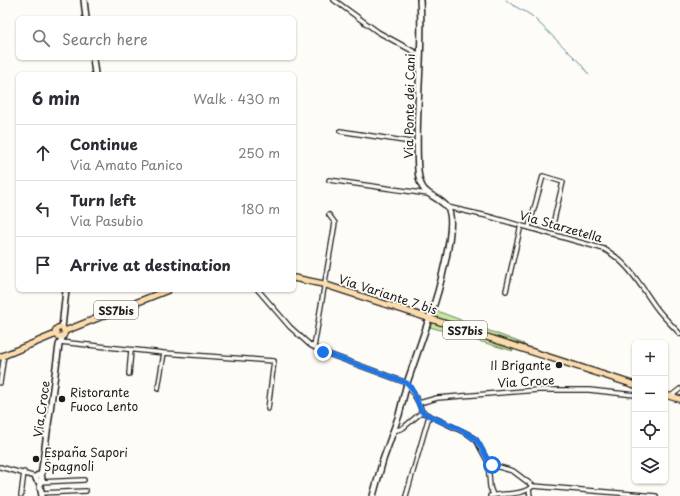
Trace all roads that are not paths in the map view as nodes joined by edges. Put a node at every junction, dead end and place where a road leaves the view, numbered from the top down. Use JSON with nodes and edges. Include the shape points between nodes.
{"nodes":[{"id":1,"x":84,"y":0,"type":"edge"},
{"id":2,"x":334,"y":0,"type":"edge"},
{"id":3,"x":420,"y":0,"type":"edge"},
{"id":4,"x":86,"y":16,"type":"edge"},
{"id":5,"x":420,"y":55,"type":"junction"},
{"id":6,"x":93,"y":60,"type":"edge"},
{"id":7,"x":95,"y":72,"type":"edge"},
{"id":8,"x":340,"y":131,"type":"dead end"},
{"id":9,"x":417,"y":143,"type":"junction"},
{"id":10,"x":328,"y":180,"type":"dead end"},
{"id":11,"x":428,"y":194,"type":"junction"},
{"id":12,"x":447,"y":207,"type":"junction"},
{"id":13,"x":328,"y":215,"type":"dead end"},
{"id":14,"x":521,"y":225,"type":"junction"},
{"id":15,"x":529,"y":227,"type":"junction"},
{"id":16,"x":550,"y":233,"type":"junction"},
{"id":17,"x":296,"y":278,"type":"edge"},
{"id":18,"x":324,"y":285,"type":"junction"},
{"id":19,"x":506,"y":291,"type":"dead end"},
{"id":20,"x":66,"y":292,"type":"edge"},
{"id":21,"x":163,"y":292,"type":"edge"},
{"id":22,"x":260,"y":292,"type":"edge"},
{"id":23,"x":430,"y":316,"type":"dead end"},
{"id":24,"x":428,"y":322,"type":"dead end"},
{"id":25,"x":61,"y":333,"type":"junction"},
{"id":26,"x":680,"y":334,"type":"edge"},
{"id":27,"x":60,"y":344,"type":"junction"},
{"id":28,"x":314,"y":347,"type":"junction"},
{"id":29,"x":131,"y":350,"type":"junction"},
{"id":30,"x":164,"y":353,"type":"junction"},
{"id":31,"x":2,"y":356,"type":"edge"},
{"id":32,"x":128,"y":374,"type":"dead end"},
{"id":33,"x":0,"y":383,"type":"edge"},
{"id":34,"x":407,"y":383,"type":"junction"},
{"id":35,"x":632,"y":384,"type":"edge"},
{"id":36,"x":158,"y":389,"type":"dead end"},
{"id":37,"x":680,"y":389,"type":"edge"},
{"id":38,"x":632,"y":395,"type":"edge"},
{"id":39,"x":668,"y":395,"type":"edge"},
{"id":40,"x":680,"y":399,"type":"edge"},
{"id":41,"x":419,"y":403,"type":"junction"},
{"id":42,"x":268,"y":408,"type":"dead end"},
{"id":43,"x":422,"y":412,"type":"junction"},
{"id":44,"x":429,"y":416,"type":"junction"},
{"id":45,"x":394,"y":431,"type":"junction"},
{"id":46,"x":488,"y":462,"type":"junction"},
{"id":47,"x":0,"y":467,"type":"edge"},
{"id":48,"x":24,"y":472,"type":"junction"},
{"id":49,"x":39,"y":479,"type":"junction"},
{"id":50,"x":84,"y":480,"type":"dead end"},
{"id":51,"x":533,"y":486,"type":"junction"},
{"id":52,"x":529,"y":489,"type":"junction"},
{"id":53,"x":86,"y":492,"type":"dead end"},
{"id":54,"x":42,"y":494,"type":"edge"},
{"id":55,"x":613,"y":494,"type":"edge"},
{"id":56,"x":21,"y":496,"type":"edge"},
{"id":57,"x":373,"y":496,"type":"edge"},
{"id":58,"x":406,"y":496,"type":"edge"},
{"id":59,"x":491,"y":496,"type":"edge"},
{"id":60,"x":502,"y":496,"type":"edge"},
{"id":61,"x":530,"y":496,"type":"edge"},
{"id":62,"x":656,"y":496,"type":"edge"}],
"edges":[{"from":1,"to":4,"type":"street"},
{"from":2,"to":5,"type":"street","via":[[378,32]]},
{"from":3,"to":5,"type":"street","name":"Via Ponte dei Cani"},
{"from":5,"to":9,"type":"street","name":"Via Ponte dei Cani"},
{"from":6,"to":7,"type":"street"},
{"from":8,"to":9,"type":"street"},
{"from":9,"to":11,"type":"street","name":"Via Ponte dei Cani","via":[[420,179]]},
{"from":10,"to":11,"type":"street"},
{"from":11,"to":12,"type":"street"},
{"from":12,"to":14,"type":"street","name":"Via Starzetella"},
{"from":12,"to":23,"type":"street","via":[[450,216],[450,235],[437,296]]},
{"from":13,"to":18,"type":"street","via":[[335,223]]},
{"from":14,"to":15,"type":"street","name":"Via Starzetella"},
{"from":14,"to":19,"type":"street"},
{"from":15,"to":16,"type":"street","name":"Via Starzetella"},
{"from":15,"to":16,"type":"street","via":[[543,176],[563,182]]},
{"from":16,"to":26,"type":"street","name":"Via Starzetella","via":[[613,254],[631,272],[656,308]]},
{"from":17,"to":18,"type":"main road","name":"Via Variante 7 bis","number":"SS7bis"},
{"from":18,"to":28,"type":"street"},
{"from":18,"to":35,"type":"main road","name":"Via Variante 7 bis","number":"SS7bis"},
{"from":20,"to":25,"type":"street","name":"Via Croce"},
{"from":21,"to":25,"type":"main road","number":"SS7bis"},
{"from":22,"to":28,"type":"street","via":[[290,327]]},
{"from":24,"to":34,"type":"street"},
{"from":25,"to":27,"type":"street","name":"Via Croce"},
{"from":25,"to":31,"type":"main road","number":"SS7bis"},
{"from":27,"to":29,"type":"street"},
{"from":27,"to":49,"type":"street","name":"Via Croce"},
{"from":28,"to":34,"type":"street"},
{"from":29,"to":30,"type":"street"},
{"from":29,"to":32,"type":"street"},
{"from":30,"to":36,"type":"street"},
{"from":30,"to":42,"type":"street","via":[[274,361]]},
{"from":31,"to":33,"type":"street"},
{"from":34,"to":41,"type":"street"},
{"from":34,"to":45,"type":"street"},
{"from":37,"to":39,"type":"street"},
{"from":38,"to":41,"type":"street","name":"Via Croce","via":[[589,390],[538,390],[437,398]]},
{"from":39,"to":40,"type":"main road"},
{"from":41,"to":43,"type":"street"},
{"from":43,"to":44,"type":"street"},
{"from":43,"to":45,"type":"street","via":[[408,424]]},
{"from":44,"to":46,"type":"street","via":[[476,440]]},
{"from":44,"to":58,"type":"street"},
{"from":45,"to":57,"type":"street"},
{"from":46,"to":51,"type":"street","via":[[495,467],[513,471]]},
{"from":46,"to":59,"type":"street"},
{"from":47,"to":48,"type":"street"},
{"from":48,"to":49,"type":"street"},
{"from":48,"to":56,"type":"street"},
{"from":49,"to":50,"type":"street"},
{"from":49,"to":54,"type":"street","name":"Via Croce"},
{"from":51,"to":52,"type":"street"},
{"from":51,"to":55,"type":"street"},
{"from":52,"to":60,"type":"street"},
{"from":52,"to":61,"type":"street"},
{"from":53,"to":54,"type":"street"},
{"from":55,"to":62,"type":"street"},
{"from":59,"to":60,"type":"street"}]}
